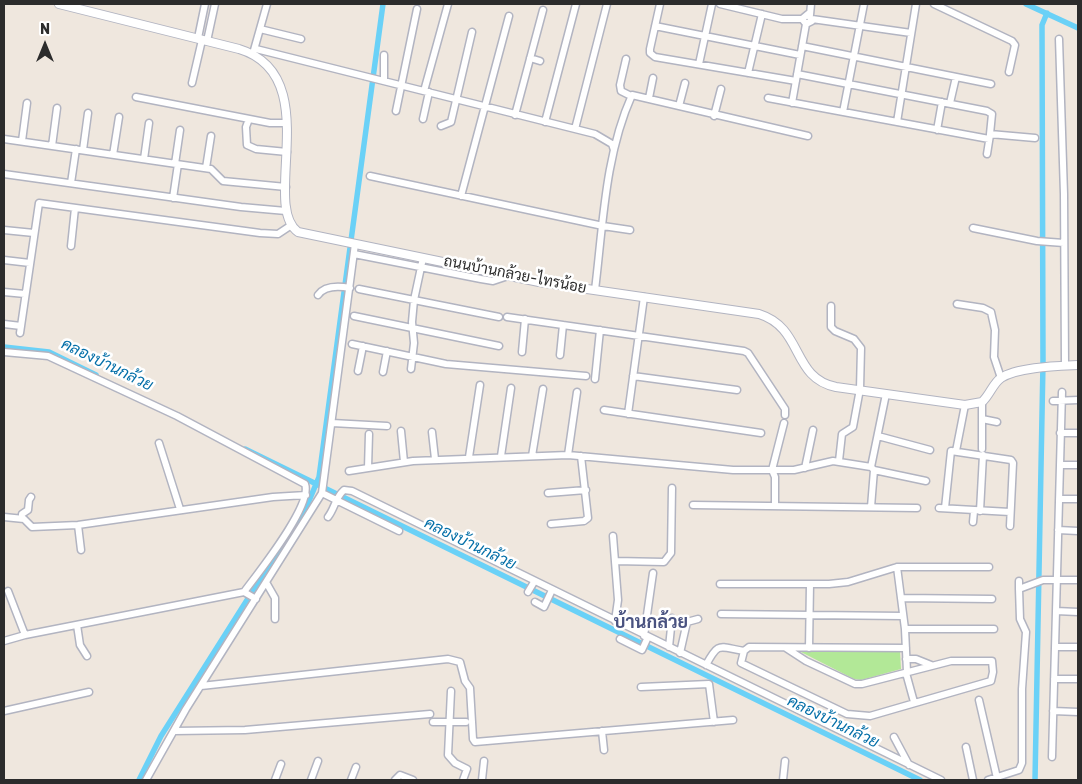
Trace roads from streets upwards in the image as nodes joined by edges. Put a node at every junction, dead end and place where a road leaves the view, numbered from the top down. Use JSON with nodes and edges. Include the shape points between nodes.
{"nodes":[{"id":1,"x":59,"y":4,"type":"edge"},
{"id":2,"x":205,"y":4,"type":"edge"},
{"id":3,"x":215,"y":4,"type":"edge"},
{"id":4,"x":267,"y":4,"type":"edge"},
{"id":5,"x":448,"y":4,"type":"edge"},
{"id":6,"x":576,"y":4,"type":"edge"},
{"id":7,"x":607,"y":4,"type":"edge"},
{"id":8,"x":660,"y":4,"type":"edge"},
{"id":9,"x":712,"y":4,"type":"edge"},
{"id":10,"x":720,"y":4,"type":"edge"},
{"id":11,"x":811,"y":4,"type":"edge"},
{"id":12,"x":864,"y":4,"type":"edge"},
{"id":13,"x":916,"y":4,"type":"edge"},
{"id":14,"x":934,"y":4,"type":"edge"},
{"id":15,"x":72,"y":5,"type":"edge"},
{"id":16,"x":417,"y":9,"type":"dead end"},
{"id":17,"x":543,"y":10,"type":"dead end"},
{"id":18,"x":762,"y":14,"type":"junction"},
{"id":19,"x":509,"y":16,"type":"dead end"},
{"id":20,"x":811,"y":17,"type":"junction"},
{"id":21,"x":804,"y":22,"type":"junction"},
{"id":22,"x":655,"y":26,"type":"junction"},
{"id":23,"x":860,"y":26,"type":"junction"},
{"id":24,"x":260,"y":29,"type":"junction"},
{"id":25,"x":472,"y":32,"type":"dead end"},
{"id":26,"x":911,"y":34,"type":"junction"},
{"id":27,"x":705,"y":36,"type":"junction"},
{"id":28,"x":301,"y":39,"type":"dead end"},
{"id":29,"x":1058,"y":39,"type":"dead end"},
{"id":30,"x":202,"y":40,"type":"junction"},
{"id":31,"x":754,"y":46,"type":"junction"},
{"id":32,"x":802,"y":46,"type":"junction"},
{"id":33,"x":254,"y":51,"type":"junction"},
{"id":34,"x":384,"y":55,"type":"dead end"},
{"id":35,"x":800,"y":55,"type":"junction"},
{"id":36,"x":855,"y":56,"type":"junction"},
{"id":37,"x":530,"y":58,"type":"junction"},
{"id":38,"x":626,"y":59,"type":"dead end"},
{"id":39,"x":540,"y":62,"type":"dead end"},
{"id":40,"x":699,"y":64,"type":"junction"},
{"id":41,"x":906,"y":66,"type":"junction"},
{"id":42,"x":1009,"y":72,"type":"dead end"},
{"id":43,"x":748,"y":73,"type":"junction"},
{"id":44,"x":796,"y":77,"type":"junction"},
{"id":45,"x":653,"y":78,"type":"dead end"},
{"id":46,"x":956,"y":78,"type":"junction"},
{"id":47,"x":384,"y":81,"type":"junction"},
{"id":48,"x":192,"y":83,"type":"dead end"},
{"id":49,"x":685,"y":83,"type":"dead end"},
{"id":50,"x":849,"y":83,"type":"junction"},
{"id":51,"x":991,"y":84,"type":"dead end"},
{"id":52,"x":401,"y":85,"type":"junction"},
{"id":53,"x":721,"y":89,"type":"dead end"},
{"id":54,"x":427,"y":92,"type":"junction"},
{"id":55,"x":902,"y":94,"type":"junction"},
{"id":56,"x":631,"y":96,"type":"junction"},
{"id":57,"x":136,"y":97,"type":"dead end"},
{"id":58,"x":649,"y":98,"type":"junction"},
{"id":59,"x":768,"y":98,"type":"dead end"},
{"id":60,"x":456,"y":100,"type":"junction"},
{"id":61,"x":942,"y":102,"type":"junction"},
{"id":62,"x":27,"y":103,"type":"dead end"},
{"id":63,"x":792,"y":103,"type":"junction"},
{"id":64,"x":950,"y":104,"type":"junction"},
{"id":65,"x":679,"y":106,"type":"junction"},
{"id":66,"x":484,"y":107,"type":"junction"},
{"id":67,"x":57,"y":108,"type":"dead end"},
{"id":68,"x":396,"y":111,"type":"dead end"},
{"id":69,"x":842,"y":112,"type":"junction"},
{"id":70,"x":88,"y":113,"type":"dead end"},
{"id":71,"x":515,"y":115,"type":"junction"},
{"id":72,"x":714,"y":116,"type":"junction"},
{"id":73,"x":119,"y":118,"type":"dead end"},
{"id":74,"x":249,"y":119,"type":"junction"},
{"id":75,"x":422,"y":119,"type":"dead end"},
{"id":76,"x":545,"y":122,"type":"junction"},
{"id":77,"x":897,"y":122,"type":"junction"},
{"id":78,"x":286,"y":123,"type":"junction"},
{"id":79,"x":150,"y":124,"type":"dead end"},
{"id":80,"x":441,"y":126,"type":"dead end"},
{"id":81,"x":575,"y":129,"type":"junction"},
{"id":82,"x":180,"y":130,"type":"dead end"},
{"id":83,"x":937,"y":130,"type":"junction"},
{"id":84,"x":211,"y":136,"type":"dead end"},
{"id":85,"x":808,"y":136,"type":"dead end"},
{"id":86,"x":990,"y":137,"type":"junction"},
{"id":87,"x":1035,"y":138,"type":"dead end"},
{"id":88,"x":4,"y":139,"type":"edge"},
{"id":89,"x":22,"y":141,"type":"junction"},
{"id":90,"x":52,"y":146,"type":"junction"},
{"id":91,"x":80,"y":150,"type":"junction"},
{"id":92,"x":614,"y":150,"type":"junction"},
{"id":93,"x":287,"y":152,"type":"junction"},
{"id":94,"x":987,"y":154,"type":"dead end"},
{"id":95,"x":114,"y":155,"type":"junction"},
{"id":96,"x":144,"y":159,"type":"junction"},
{"id":97,"x":176,"y":164,"type":"junction"},
{"id":98,"x":206,"y":168,"type":"junction"},
{"id":99,"x":4,"y":174,"type":"edge"},
{"id":100,"x":370,"y":176,"type":"dead end"},
{"id":101,"x":71,"y":183,"type":"junction"},
{"id":102,"x":286,"y":187,"type":"junction"},
{"id":103,"x":461,"y":196,"type":"junction"},
{"id":104,"x":173,"y":198,"type":"junction"},
{"id":105,"x":76,"y":208,"type":"junction"},
{"id":106,"x":286,"y":211,"type":"junction"},
{"id":107,"x":290,"y":226,"type":"junction"},
{"id":108,"x":603,"y":226,"type":"junction"},
{"id":109,"x":973,"y":228,"type":"dead end"},
{"id":110,"x":4,"y":230,"type":"edge"},
{"id":111,"x":630,"y":230,"type":"dead end"},
{"id":112,"x":34,"y":233,"type":"junction"},
{"id":113,"x":352,"y":243,"type":"junction"},
{"id":114,"x":1064,"y":243,"type":"junction"},
{"id":115,"x":71,"y":246,"type":"dead end"},
{"id":116,"x":354,"y":254,"type":"junction"},
{"id":117,"x":423,"y":258,"type":"junction"},
{"id":118,"x":4,"y":260,"type":"edge"},
{"id":119,"x":30,"y":263,"type":"junction"},
{"id":120,"x":421,"y":268,"type":"junction"},
{"id":121,"x":508,"y":276,"type":"junction"},
{"id":122,"x":349,"y":287,"type":"junction"},
{"id":123,"x":359,"y":288,"type":"dead end"},
{"id":124,"x":595,"y":290,"type":"junction"},
{"id":125,"x":4,"y":292,"type":"edge"},
{"id":126,"x":26,"y":294,"type":"junction"},
{"id":127,"x":318,"y":295,"type":"dead end"},
{"id":128,"x":644,"y":297,"type":"junction"},
{"id":129,"x":414,"y":300,"type":"junction"},
{"id":130,"x":957,"y":304,"type":"dead end"},
{"id":131,"x":831,"y":306,"type":"dead end"},
{"id":132,"x":354,"y":316,"type":"dead end"},
{"id":133,"x":498,"y":317,"type":"dead end"},
{"id":134,"x":508,"y":317,"type":"dead end"},
{"id":135,"x":525,"y":319,"type":"junction"},
{"id":136,"x":4,"y":324,"type":"edge"},
{"id":137,"x":563,"y":325,"type":"junction"},
{"id":138,"x":413,"y":328,"type":"junction"},
{"id":139,"x":600,"y":330,"type":"junction"},
{"id":140,"x":638,"y":336,"type":"junction"},
{"id":141,"x":352,"y":344,"type":"dead end"},
{"id":142,"x":363,"y":346,"type":"junction"},
{"id":143,"x":498,"y":346,"type":"dead end"},
{"id":144,"x":387,"y":351,"type":"junction"},
{"id":145,"x":4,"y":352,"type":"edge"},
{"id":146,"x":522,"y":352,"type":"dead end"},
{"id":147,"x":560,"y":355,"type":"dead end"},
{"id":148,"x":413,"y":357,"type":"junction"},
{"id":149,"x":1078,"y":365,"type":"edge"},
{"id":150,"x":1065,"y":366,"type":"junction"},
{"id":151,"x":411,"y":369,"type":"dead end"},
{"id":152,"x":358,"y":371,"type":"dead end"},
{"id":153,"x":383,"y":372,"type":"dead end"},
{"id":154,"x":586,"y":376,"type":"dead end"},
{"id":155,"x":633,"y":376,"type":"junction"},
{"id":156,"x":595,"y":378,"type":"dead end"},
{"id":157,"x":1001,"y":378,"type":"junction"},
{"id":158,"x":480,"y":385,"type":"dead end"},
{"id":159,"x":511,"y":388,"type":"dead end"},
{"id":160,"x":543,"y":389,"type":"dead end"},
{"id":161,"x":860,"y":389,"type":"junction"},
{"id":162,"x":736,"y":390,"type":"dead end"},
{"id":163,"x":577,"y":392,"type":"dead end"},
{"id":164,"x":1062,"y":392,"type":"dead end"},
{"id":165,"x":886,"y":394,"type":"junction"},
{"id":166,"x":1061,"y":400,"type":"junction"},
{"id":167,"x":1078,"y":400,"type":"edge"},
{"id":168,"x":1053,"y":401,"type":"dead end"},
{"id":169,"x":982,"y":402,"type":"junction"},
{"id":170,"x":965,"y":405,"type":"junction"},
{"id":171,"x":604,"y":410,"type":"dead end"},
{"id":172,"x":628,"y":414,"type":"junction"},
{"id":173,"x":785,"y":414,"type":"dead end"},
{"id":174,"x":982,"y":420,"type":"junction"},
{"id":175,"x":997,"y":422,"type":"dead end"},
{"id":176,"x":332,"y":423,"type":"junction"},
{"id":177,"x":784,"y":423,"type":"dead end"},
{"id":178,"x":387,"y":426,"type":"dead end"},
{"id":179,"x":813,"y":430,"type":"dead end"},
{"id":180,"x":401,"y":431,"type":"dead end"},
{"id":181,"x":432,"y":432,"type":"dead end"},
{"id":182,"x":761,"y":433,"type":"dead end"},
{"id":183,"x":1060,"y":433,"type":"junction"},
{"id":184,"x":369,"y":434,"type":"dead end"},
{"id":185,"x":1078,"y":434,"type":"edge"},
{"id":186,"x":878,"y":436,"type":"junction"},
{"id":187,"x":160,"y":443,"type":"dead end"},
{"id":188,"x":930,"y":450,"type":"dead end"},
{"id":189,"x":956,"y":451,"type":"junction"},
{"id":190,"x":983,"y":452,"type":"junction"},
{"id":191,"x":568,"y":455,"type":"junction"},
{"id":192,"x":501,"y":456,"type":"junction"},
{"id":193,"x":532,"y":456,"type":"junction"},
{"id":194,"x":581,"y":456,"type":"junction"},
{"id":195,"x":469,"y":457,"type":"junction"},
{"id":196,"x":435,"y":459,"type":"junction"},
{"id":197,"x":840,"y":461,"type":"junction"},
{"id":198,"x":404,"y":462,"type":"junction"},
{"id":199,"x":1060,"y":465,"type":"junction"},
{"id":200,"x":1078,"y":466,"type":"edge"},
{"id":201,"x":368,"y":468,"type":"junction"},
{"id":202,"x":805,"y":468,"type":"junction"},
{"id":203,"x":873,"y":468,"type":"junction"},
{"id":204,"x":772,"y":470,"type":"junction"},
{"id":205,"x":349,"y":471,"type":"dead end"},
{"id":206,"x":926,"y":481,"type":"dead end"},
{"id":207,"x":672,"y":488,"type":"dead end"},
{"id":208,"x":586,"y":490,"type":"junction"},
{"id":209,"x":322,"y":492,"type":"junction"},
{"id":210,"x":548,"y":493,"type":"dead end"},
{"id":211,"x":306,"y":495,"type":"junction"},
{"id":212,"x":31,"y":497,"type":"dead end"},
{"id":213,"x":337,"y":498,"type":"junction"},
{"id":214,"x":1059,"y":499,"type":"junction"},
{"id":215,"x":1078,"y":499,"type":"edge"},
{"id":216,"x":693,"y":505,"type":"dead end"},
{"id":217,"x":775,"y":506,"type":"junction"},
{"id":218,"x":871,"y":507,"type":"junction"},
{"id":219,"x":916,"y":508,"type":"dead end"},
{"id":220,"x":180,"y":509,"type":"junction"},
{"id":221,"x":977,"y":511,"type":"junction"},
{"id":222,"x":1010,"y":512,"type":"junction"},
{"id":223,"x":4,"y":517,"type":"edge"},
{"id":224,"x":328,"y":517,"type":"dead end"},
{"id":225,"x":22,"y":518,"type":"junction"},
{"id":226,"x":973,"y":522,"type":"dead end"},
{"id":227,"x":550,"y":524,"type":"dead end"},
{"id":228,"x":78,"y":525,"type":"junction"},
{"id":229,"x":1010,"y":526,"type":"dead end"},
{"id":230,"x":1058,"y":530,"type":"junction"},
{"id":231,"x":399,"y":531,"type":"dead end"},
{"id":232,"x":1078,"y":532,"type":"edge"},
{"id":233,"x":613,"y":536,"type":"dead end"},
{"id":234,"x":81,"y":550,"type":"dead end"},
{"id":235,"x":615,"y":561,"type":"junction"},
{"id":236,"x":897,"y":567,"type":"junction"},
{"id":237,"x":989,"y":567,"type":"dead end"},
{"id":238,"x":653,"y":573,"type":"dead end"},
{"id":239,"x":1056,"y":579,"type":"junction"},
{"id":240,"x":1078,"y":580,"type":"edge"},
{"id":241,"x":1019,"y":581,"type":"dead end"},
{"id":242,"x":534,"y":582,"type":"junction"},
{"id":243,"x":267,"y":584,"type":"junction"},
{"id":244,"x":720,"y":584,"type":"dead end"},
{"id":245,"x":810,"y":584,"type":"junction"},
{"id":246,"x":1019,"y":589,"type":"junction"},
{"id":247,"x":8,"y":591,"type":"dead end"},
{"id":248,"x":529,"y":591,"type":"dead end"},
{"id":249,"x":552,"y":592,"type":"junction"},
{"id":250,"x":245,"y":593,"type":"junction"},
{"id":251,"x":901,"y":598,"type":"junction"},
{"id":252,"x":255,"y":599,"type":"junction"},
{"id":253,"x":992,"y":599,"type":"dead end"},
{"id":254,"x":534,"y":602,"type":"dead end"},
{"id":255,"x":1056,"y":611,"type":"junction"},
{"id":256,"x":1078,"y":612,"type":"edge"},
{"id":257,"x":721,"y":614,"type":"dead end"},
{"id":258,"x":810,"y":615,"type":"junction"},
{"id":259,"x":903,"y":616,"type":"junction"},
{"id":260,"x":672,"y":618,"type":"dead end"},
{"id":261,"x":698,"y":619,"type":"dead end"},
{"id":262,"x":275,"y":620,"type":"dead end"},
{"id":263,"x":615,"y":621,"type":"junction"},
{"id":264,"x":77,"y":625,"type":"junction"},
{"id":265,"x":905,"y":628,"type":"junction"},
{"id":266,"x":994,"y":629,"type":"dead end"},
{"id":267,"x":26,"y":635,"type":"junction"},
{"id":268,"x":620,"y":639,"type":"dead end"},
{"id":269,"x":4,"y":641,"type":"edge"},
{"id":270,"x":646,"y":641,"type":"junction"},
{"id":271,"x":669,"y":647,"type":"junction"},
{"id":272,"x":1055,"y":647,"type":"junction"},
{"id":273,"x":786,"y":648,"type":"junction"},
{"id":274,"x":809,"y":648,"type":"junction"},
{"id":275,"x":906,"y":648,"type":"junction"},
{"id":276,"x":1078,"y":648,"type":"edge"},
{"id":277,"x":744,"y":651,"type":"junction"},
{"id":278,"x":680,"y":653,"type":"junction"},
{"id":279,"x":87,"y":656,"type":"dead end"},
{"id":280,"x":906,"y":659,"type":"junction"},
{"id":281,"x":706,"y":665,"type":"junction"},
{"id":282,"x":931,"y":666,"type":"junction"},
{"id":283,"x":906,"y":673,"type":"junction"},
{"id":284,"x":1054,"y":679,"type":"junction"},
{"id":285,"x":1078,"y":679,"type":"edge"},
{"id":286,"x":201,"y":686,"type":"junction"},
{"id":287,"x":641,"y":687,"type":"dead end"},
{"id":288,"x":450,"y":690,"type":"dead end"},
{"id":289,"x":89,"y":692,"type":"dead end"},
{"id":290,"x":979,"y":700,"type":"dead end"},
{"id":291,"x":914,"y":702,"type":"junction"},
{"id":292,"x":4,"y":711,"type":"edge"},
{"id":293,"x":1053,"y":711,"type":"junction"},
{"id":294,"x":1078,"y":712,"type":"edge"},
{"id":295,"x":430,"y":714,"type":"dead end"},
{"id":296,"x":733,"y":720,"type":"dead end"},
{"id":297,"x":433,"y":722,"type":"dead end"},
{"id":298,"x":449,"y":722,"type":"junction"},
{"id":299,"x":466,"y":722,"type":"dead end"},
{"id":300,"x":714,"y":722,"type":"junction"},
{"id":301,"x":174,"y":731,"type":"junction"},
{"id":302,"x":602,"y":731,"type":"junction"},
{"id":303,"x":894,"y":737,"type":"dead end"},
{"id":304,"x":966,"y":747,"type":"dead end"},
{"id":305,"x":604,"y":750,"type":"dead end"},
{"id":306,"x":1052,"y":757,"type":"dead end"},
{"id":307,"x":484,"y":760,"type":"dead end"},
{"id":308,"x":318,"y":761,"type":"dead end"},
{"id":309,"x":784,"y":762,"type":"dead end"},
{"id":310,"x":281,"y":764,"type":"dead end"},
{"id":311,"x":909,"y":765,"type":"junction"},
{"id":312,"x":356,"y":767,"type":"dead end"},
{"id":313,"x":996,"y":778,"type":"junction"},
{"id":314,"x":146,"y":780,"type":"edge"},
{"id":315,"x":275,"y":780,"type":"edge"},
{"id":316,"x":311,"y":780,"type":"edge"},
{"id":317,"x":351,"y":780,"type":"edge"},
{"id":318,"x":395,"y":780,"type":"edge"},
{"id":319,"x":413,"y":780,"type":"edge"},
{"id":320,"x":463,"y":780,"type":"edge"},
{"id":321,"x":482,"y":780,"type":"edge"},
{"id":322,"x":783,"y":780,"type":"edge"},
{"id":323,"x":941,"y":780,"type":"edge"},
{"id":324,"x":973,"y":780,"type":"edge"},
{"id":325,"x":988,"y":780,"type":"edge"}],
"edges":[{"from":1,"to":15,"type":"street"},
{"from":2,"to":30,"type":"street"},
{"from":3,"to":30,"type":"street"},
{"from":4,"to":24,"type":"street"},
{"from":5,"to":54,"type":"street"},
{"from":6,"to":76,"type":"street"},
{"from":7,"to":81,"type":"street"},
{"from":8,"to":22,"type":"street"},
{"from":9,"to":27,"type":"street"},
{"from":10,"to":18,"type":"street"},
{"from":11,"to":20,"type":"street"},
{"from":12,"to":23,"type":"street"},
{"from":13,"to":26,"type":"street"},
{"from":14,"to":42,"type":"street","via":[[1012,41],[1015,45]]},
{"from":15,"to":30,"type":"street"},
{"from":16,"to":52,"type":"street"},
{"from":17,"to":37,"type":"street"},
{"from":18,"to":21,"type":"street"},
{"from":18,"to":31,"type":"street"},
{"from":19,"to":66,"type":"street"},
{"from":20,"to":21,"type":"street","via":[[811,24]]},
{"from":20,"to":23,"type":"street"},
{"from":21,"to":32,"type":"street"},
{"from":22,"to":27,"type":"street"},
{"from":22,"to":40,"type":"street","via":[[650,53],[655,57]]},
{"from":23,"to":26,"type":"street"},
{"from":23,"to":36,"type":"street"},
{"from":24,"to":28,"type":"street"},
{"from":24,"to":33,"type":"street"},
{"from":25,"to":60,"type":"street"},
{"from":26,"to":41,"type":"street"},
{"from":27,"to":31,"type":"street"},
{"from":27,"to":40,"type":"street"},
{"from":29,"to":114,"type":"street"},
{"from":30,"to":33,"type":"street"},
{"from":30,"to":48,"type":"street"},
{"from":31,"to":35,"type":"street"},
{"from":31,"to":43,"type":"street"},
{"from":32,"to":35,"type":"street"},
{"from":32,"to":36,"type":"street"},
{"from":33,"to":47,"type":"street"},
{"from":33,"to":78,"type":"street","via":[[277,79],[284,100]]},
{"from":34,"to":47,"type":"street"},
{"from":35,"to":44,"type":"street"},
{"from":36,"to":41,"type":"street"},
{"from":36,"to":50,"type":"street"},
{"from":37,"to":39,"type":"street"},
{"from":37,"to":71,"type":"street"},
{"from":38,"to":56,"type":"street","via":[[620,85],[621,91]]},
{"from":40,"to":43,"type":"street"},
{"from":41,"to":46,"type":"street"},
{"from":41,"to":55,"type":"street"},
{"from":43,"to":44,"type":"street"},
{"from":44,"to":50,"type":"street"},
{"from":44,"to":63,"type":"street"},
{"from":45,"to":58,"type":"street"},
{"from":46,"to":51,"type":"street"},
{"from":46,"to":64,"type":"street"},
{"from":47,"to":52,"type":"street"},
{"from":49,"to":65,"type":"street"},
{"from":50,"to":55,"type":"street"},
{"from":50,"to":69,"type":"street"},
{"from":52,"to":54,"type":"street"},
{"from":52,"to":68,"type":"street"},
{"from":53,"to":72,"type":"street"},
{"from":54,"to":60,"type":"street"},
{"from":54,"to":75,"type":"street"},
{"from":55,"to":61,"type":"street"},
{"from":55,"to":77,"type":"street"},
{"from":56,"to":58,"type":"street"},
{"from":56,"to":92,"type":"street"},
{"from":57,"to":74,"type":"street"},
{"from":58,"to":65,"type":"street"},
{"from":59,"to":63,"type":"street"},
{"from":60,"to":66,"type":"street"},
{"from":60,"to":80,"type":"street","via":[[451,122]]},
{"from":61,"to":64,"type":"street"},
{"from":61,"to":83,"type":"street"},
{"from":62,"to":89,"type":"street"},
{"from":63,"to":69,"type":"street"},
{"from":64,"to":86,"type":"street","via":[[991,112]]},
{"from":65,"to":72,"type":"street"},
{"from":66,"to":71,"type":"street"},
{"from":66,"to":103,"type":"street"},
{"from":67,"to":90,"type":"street"},
{"from":69,"to":77,"type":"street"},
{"from":70,"to":91,"type":"street"},
{"from":71,"to":76,"type":"street"},
{"from":72,"to":85,"type":"street"},
{"from":73,"to":95,"type":"street"},
{"from":74,"to":78,"type":"street"},
{"from":74,"to":93,"type":"street","via":[[247,145]]},
{"from":76,"to":81,"type":"street"},
{"from":77,"to":83,"type":"street"},
{"from":78,"to":93,"type":"street"},
{"from":79,"to":96,"type":"street"},
{"from":81,"to":92,"type":"street","via":[[595,134],[612,144]]},
{"from":82,"to":97,"type":"street"},
{"from":83,"to":86,"type":"street"},
{"from":84,"to":98,"type":"street"},
{"from":86,"to":87,"type":"street"},
{"from":86,"to":94,"type":"street"},
{"from":88,"to":89,"type":"street"},
{"from":89,"to":90,"type":"street"},
{"from":90,"to":91,"type":"street"},
{"from":91,"to":95,"type":"street"},
{"from":91,"to":101,"type":"street"},
{"from":92,"to":108,"type":"street"},
{"from":93,"to":102,"type":"street"},
{"from":95,"to":96,"type":"street"},
{"from":96,"to":97,"type":"street"},
{"from":97,"to":98,"type":"street"},
{"from":97,"to":104,"type":"street"},
{"from":98,"to":102,"type":"street","via":[[223,181]]},
{"from":99,"to":101,"type":"street"},
{"from":100,"to":103,"type":"street"},
{"from":101,"to":104,"type":"street"},
{"from":102,"to":106,"type":"street"},
{"from":103,"to":108,"type":"street"},
{"from":104,"to":106,"type":"street"},
{"from":105,"to":107,"type":"street","via":[[260,233],[278,234]]},
{"from":105,"to":112,"type":"street","via":[[39,203]]},
{"from":105,"to":115,"type":"street"},
{"from":106,"to":107,"type":"street"},
{"from":107,"to":113,"type":"street","name":"ถนนบ้านกล้วย-ไทรน้อย","via":[[298,232]]},
{"from":108,"to":111,"type":"street"},
{"from":108,"to":124,"type":"street"},
{"from":109,"to":114,"type":"street"},
{"from":110,"to":112,"type":"street"},
{"from":112,"to":119,"type":"street"},
{"from":113,"to":116,"type":"street"},
{"from":113,"to":117,"type":"street","name":"ถนนบ้านกล้วย-ไทรน้อย"},
{"from":114,"to":150,"type":"street"},
{"from":116,"to":120,"type":"street"},
{"from":116,"to":122,"type":"street"},
{"from":117,"to":120,"type":"street"},
{"from":117,"to":121,"type":"street","name":"ถนนบ้านกล้วย-ไทรน้อย"},
{"from":118,"to":119,"type":"street"},
{"from":119,"to":126,"type":"street"},
{"from":120,"to":121,"type":"street","via":[[487,280]]},
{"from":120,"to":129,"type":"street"},
{"from":121,"to":124,"type":"street","name":"ถนนบ้านกล้วย-ไทรน้อย"},
{"from":122,"to":127,"type":"street","via":[[325,288]]},
{"from":122,"to":176,"type":"street"},
{"from":123,"to":129,"type":"street"},
{"from":124,"to":128,"type":"street","name":"ถนนบ้านกล้วย-ไทรน้อย"},
{"from":125,"to":126,"type":"street"},
{"from":126,"to":136,"type":"street","via":[[20,329]]},
{"from":128,"to":140,"type":"street"},
{"from":128,"to":161,"type":"street","name":"ถนนบ้านกล้วย-ไทรน้อย","via":[[767,316],[785,331],[812,377],[828,386]]},
{"from":129,"to":133,"type":"street"},
{"from":129,"to":138,"type":"street"},
{"from":130,"to":157,"type":"street","via":[[991,312],[995,330],[994,358]]},
{"from":131,"to":161,"type":"street","via":[[831,326],[854,339],[861,348]]},
{"from":132,"to":138,"type":"street"},
{"from":134,"to":135,"type":"street"},
{"from":135,"to":137,"type":"street"},
{"from":135,"to":146,"type":"street"},
{"from":137,"to":139,"type":"street"},
{"from":137,"to":147,"type":"street"},
{"from":138,"to":143,"type":"street"},
{"from":138,"to":148,"type":"street"},
{"from":139,"to":140,"type":"street"},
{"from":139,"to":156,"type":"street"},
{"from":140,"to":155,"type":"street"},
{"from":140,"to":173,"type":"street","via":[[746,352],[785,408]]},
{"from":141,"to":142,"type":"street"},
{"from":142,"to":144,"type":"street"},
{"from":142,"to":152,"type":"street"},
{"from":144,"to":148,"type":"street"},
{"from":144,"to":153,"type":"street"},
{"from":145,"to":211,"type":"street","via":[[48,356],[177,416],[301,481],[305,484]]},
{"from":148,"to":151,"type":"street"},
{"from":148,"to":154,"type":"street","via":[[446,364]]},
{"from":149,"to":150,"type":"street"},
{"from":150,"to":157,"type":"street","via":[[1035,369]]},
{"from":155,"to":162,"type":"street"},
{"from":155,"to":172,"type":"street"},
{"from":157,"to":169,"type":"street"},
{"from":158,"to":195,"type":"street"},
{"from":159,"to":192,"type":"street"},
{"from":160,"to":193,"type":"street"},
{"from":161,"to":165,"type":"street","name":"ถนนบ้านกล้วย-ไทรน้อย"},
{"from":161,"to":197,"type":"street","via":[[852,428],[842,434]]},
{"from":163,"to":191,"type":"street"},
{"from":164,"to":166,"type":"street"},
{"from":165,"to":170,"type":"street","name":"ถนนบ้านกล้วย-ไทรน้อย"},
{"from":165,"to":186,"type":"street"},
{"from":166,"to":167,"type":"street"},
{"from":166,"to":168,"type":"street"},
{"from":166,"to":183,"type":"street"},
{"from":169,"to":170,"type":"street","name":"ถนนบ้านกล้วย-ไทรน้อย"},
{"from":169,"to":174,"type":"street"},
{"from":170,"to":189,"type":"street"},
{"from":171,"to":172,"type":"street"},
{"from":172,"to":182,"type":"street"},
{"from":174,"to":175,"type":"street"},
{"from":174,"to":190,"type":"street"},
{"from":176,"to":178,"type":"street"},
{"from":176,"to":209,"type":"street"},
{"from":177,"to":204,"type":"street"},
{"from":179,"to":202,"type":"street"},
{"from":180,"to":198,"type":"street"},
{"from":181,"to":196,"type":"street"},
{"from":183,"to":185,"type":"street"},
{"from":183,"to":199,"type":"street"},
{"from":184,"to":201,"type":"street"},
{"from":186,"to":188,"type":"street"},
{"from":186,"to":203,"type":"street"},
{"from":187,"to":220,"type":"street"},
{"from":189,"to":190,"type":"street"},
{"from":189,"to":221,"type":"street","via":[[950,452],[942,508]]},
{"from":190,"to":221,"type":"street"},
{"from":190,"to":222,"type":"street","via":[[1013,462]]},
{"from":191,"to":193,"type":"street"},
{"from":191,"to":194,"type":"street"},
{"from":192,"to":193,"type":"street"},
{"from":192,"to":195,"type":"street"},
{"from":194,"to":204,"type":"street","via":[[734,470]]},
{"from":194,"to":208,"type":"street"},
{"from":195,"to":196,"type":"street"},
{"from":196,"to":198,"type":"street"},
{"from":197,"to":202,"type":"street"},
{"from":197,"to":203,"type":"street"},
{"from":198,"to":201,"type":"street"},
{"from":199,"to":200,"type":"street"},
{"from":199,"to":214,"type":"street"},
{"from":201,"to":205,"type":"street"},
{"from":202,"to":204,"type":"street"},
{"from":203,"to":206,"type":"street"},
{"from":203,"to":218,"type":"street"},
{"from":204,"to":217,"type":"street"},
{"from":207,"to":235,"type":"street","via":[[671,553],[664,562]]},
{"from":208,"to":210,"type":"street"},
{"from":208,"to":227,"type":"street","via":[[587,520]]},
{"from":209,"to":213,"type":"street"},
{"from":209,"to":243,"type":"street"},
{"from":211,"to":220,"type":"street"},
{"from":211,"to":250,"type":"street","via":[[296,519]]},
{"from":212,"to":225,"type":"street","via":[[28,511],[22,514]]},
{"from":213,"to":224,"type":"street"},
{"from":213,"to":231,"type":"street"},
{"from":213,"to":242,"type":"street","via":[[344,490],[352,491]]},
{"from":214,"to":215,"type":"street"},
{"from":214,"to":230,"type":"street"},
{"from":216,"to":217,"type":"street"},
{"from":217,"to":218,"type":"street"},
{"from":218,"to":219,"type":"street"},
{"from":220,"to":228,"type":"street"},
{"from":221,"to":222,"type":"street"},
{"from":221,"to":226,"type":"street"},
{"from":222,"to":229,"type":"street"},
{"from":223,"to":225,"type":"street"},
{"from":225,"to":228,"type":"street","via":[[32,527]]},
{"from":228,"to":234,"type":"street"},
{"from":230,"to":232,"type":"street"},
{"from":230,"to":239,"type":"street"},
{"from":233,"to":235,"type":"street"},
{"from":235,"to":263,"type":"street","via":[[618,600]]},
{"from":236,"to":237,"type":"street"},
{"from":236,"to":245,"type":"street","via":[[848,582]]},
{"from":236,"to":251,"type":"street"},
{"from":238,"to":270,"type":"street"},
{"from":239,"to":240,"type":"street"},
{"from":239,"to":246,"type":"street"},
{"from":239,"to":255,"type":"street"},
{"from":241,"to":246,"type":"street"},
{"from":242,"to":248,"type":"street"},
{"from":242,"to":249,"type":"street"},
{"from":243,"to":252,"type":"street"},
{"from":243,"to":262,"type":"street","via":[[275,598]]},
{"from":244,"to":245,"type":"street"},
{"from":245,"to":258,"type":"street"},
{"from":246,"to":313,"type":"street","via":[[1020,619],[1026,632],[1022,763],[1019,770]]},
{"from":247,"to":267,"type":"street"},
{"from":249,"to":254,"type":"street","via":[[542,607]]},
{"from":249,"to":263,"type":"street"},
{"from":250,"to":252,"type":"street"},
{"from":250,"to":264,"type":"street"},
{"from":251,"to":253,"type":"street"},
{"from":251,"to":259,"type":"street"},
{"from":252,"to":286,"type":"street"},
{"from":255,"to":256,"type":"street"},
{"from":255,"to":272,"type":"street"},
{"from":257,"to":258,"type":"street"},
{"from":258,"to":259,"type":"street"},
{"from":258,"to":274,"type":"street"},
{"from":259,"to":265,"type":"street"},
{"from":260,"to":271,"type":"street"},
{"from":261,"to":278,"type":"street","via":[[687,622]]},
{"from":263,"to":270,"type":"street"},
{"from":264,"to":267,"type":"street"},
{"from":264,"to":279,"type":"street","via":[[80,644]]},
{"from":265,"to":266,"type":"street"},
{"from":265,"to":275,"type":"street"},
{"from":267,"to":269,"type":"street"},
{"from":268,"to":270,"type":"street","via":[[639,650]]},
{"from":270,"to":271,"type":"street"},
{"from":271,"to":278,"type":"street"},
{"from":272,"to":276,"type":"street"},
{"from":272,"to":284,"type":"street"},
{"from":273,"to":274,"type":"street"},
{"from":273,"to":277,"type":"street","via":[[749,647]]},
{"from":273,"to":283,"type":"street","via":[[855,684]]},
{"from":274,"to":275,"type":"street"},
{"from":275,"to":280,"type":"street"},
{"from":277,"to":281,"type":"street","via":[[716,648]]},
{"from":277,"to":291,"type":"street","via":[[741,664],[847,714],[870,716]]},
{"from":278,"to":281,"type":"street"},
{"from":280,"to":282,"type":"street","via":[[916,659]]},
{"from":280,"to":283,"type":"street"},
{"from":281,"to":311,"type":"street"},
{"from":282,"to":283,"type":"street"},
{"from":282,"to":291,"type":"street","via":[[952,661],[990,660],[993,678],[959,691]]},
{"from":283,"to":291,"type":"street"},
{"from":284,"to":285,"type":"street"},
{"from":284,"to":293,"type":"street"},
{"from":286,"to":301,"type":"street"},
{"from":286,"to":302,"type":"street","via":[[456,660],[460,662],[470,688],[470,717],[475,742]]},
{"from":287,"to":300,"type":"street","via":[[709,684]]},
{"from":288,"to":298,"type":"street"},
{"from":289,"to":292,"type":"street"},
{"from":290,"to":313,"type":"street"},
{"from":293,"to":294,"type":"street"},
{"from":293,"to":306,"type":"street"},
{"from":295,"to":301,"type":"street","via":[[245,730]]},
{"from":296,"to":300,"type":"street"},
{"from":297,"to":298,"type":"street"},
{"from":298,"to":299,"type":"street"},
{"from":298,"to":320,"type":"street","via":[[448,755],[466,769]]},
{"from":300,"to":302,"type":"street"},
{"from":301,"to":314,"type":"street"},
{"from":302,"to":305,"type":"street"},
{"from":303,"to":311,"type":"street"},
{"from":304,"to":324,"type":"street"},
{"from":307,"to":321,"type":"street"},
{"from":308,"to":316,"type":"street"},
{"from":309,"to":322,"type":"street"},
{"from":310,"to":315,"type":"street"},
{"from":311,"to":323,"type":"street"},
{"from":312,"to":317,"type":"street"},
{"from":313,"to":325,"type":"street"},
{"from":318,"to":319,"type":"street","via":[[400,775]]}]}
